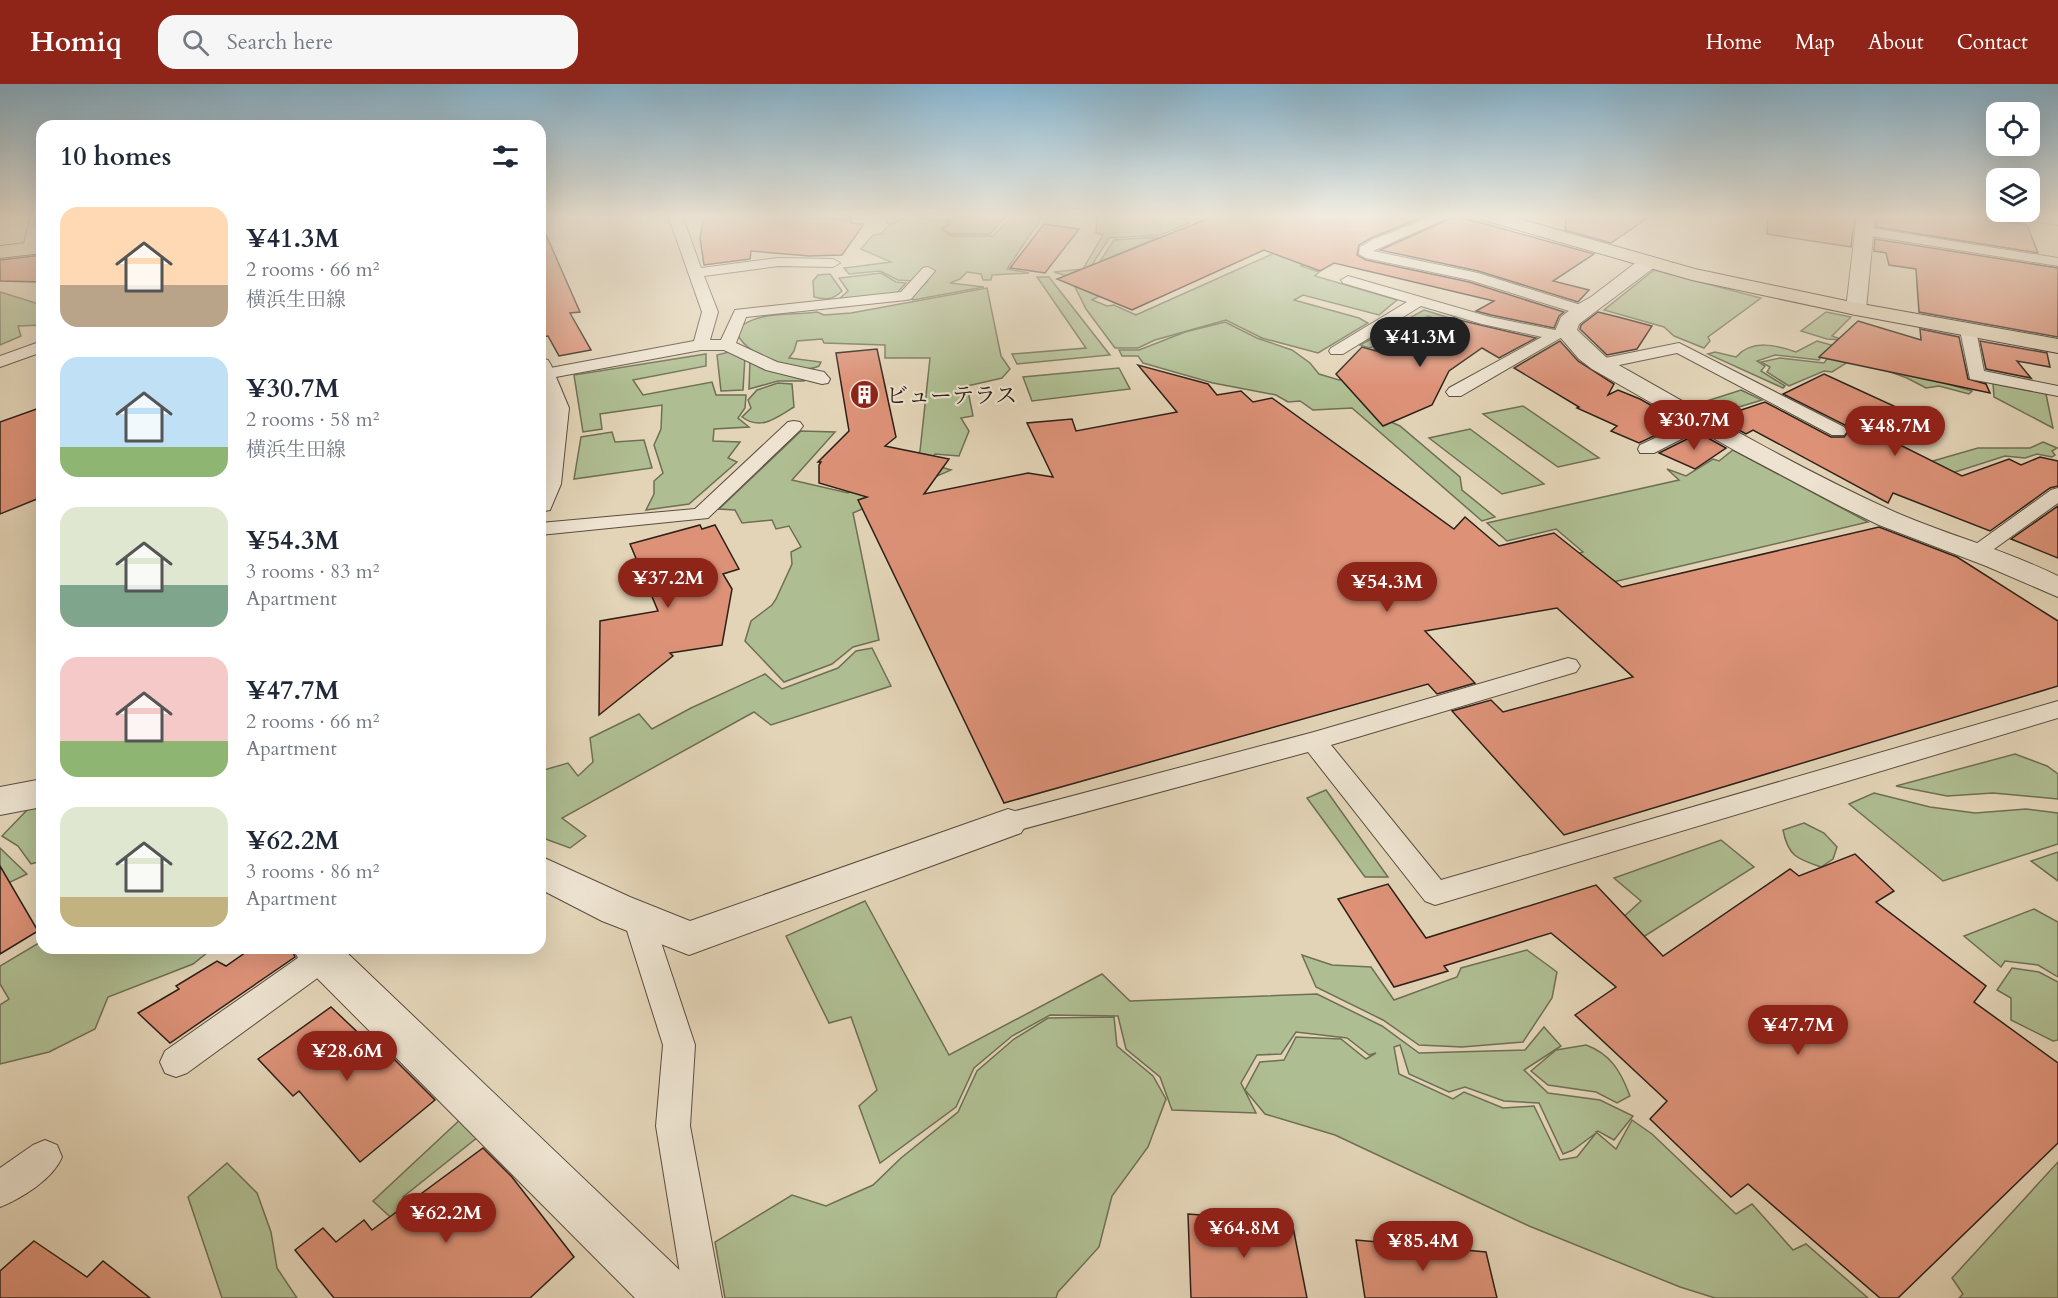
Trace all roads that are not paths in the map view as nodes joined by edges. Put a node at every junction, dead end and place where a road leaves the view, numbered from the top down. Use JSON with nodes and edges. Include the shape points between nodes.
{"nodes":[{"id":1,"x":928,"y":271,"type":"dead end"},
{"id":2,"x":707,"y":272,"type":"edge"},
{"id":3,"x":1452,"y":272,"type":"edge"},
{"id":4,"x":1636,"y":272,"type":"edge"},
{"id":5,"x":1684,"y":272,"type":"edge"},
{"id":6,"x":1860,"y":272,"type":"edge"},
{"id":7,"x":697,"y":273,"type":"joint"},
{"id":8,"x":1348,"y":280,"type":"dead end"},
{"id":9,"x":1419,"y":301,"type":"junction"},
{"id":10,"x":1856,"y":309,"type":"junction"},
{"id":11,"x":1582,"y":310,"type":"junction"},
{"id":12,"x":1968,"y":330,"type":"junction"},
{"id":13,"x":1561,"y":333,"type":"junction"},
{"id":14,"x":701,"y":345,"type":"junction"},
{"id":15,"x":727,"y":345,"type":"junction"},
{"id":16,"x":2058,"y":345,"type":"edge"},
{"id":17,"x":36,"y":348,"type":"edge"},
{"id":18,"x":1336,"y":351,"type":"dead end"},
{"id":19,"x":0,"y":362,"type":"edge"},
{"id":20,"x":1600,"y":364,"type":"junction"},
{"id":21,"x":546,"y":369,"type":"edge"},
{"id":22,"x":546,"y":378,"type":"edge"},
{"id":23,"x":822,"y":379,"type":"dead end"},
{"id":24,"x":1455,"y":392,"type":"dead end"},
{"id":25,"x":2056,"y":395,"type":"edge"},
{"id":26,"x":1701,"y":422,"type":"junction"},
{"id":27,"x":794,"y":426,"type":"dead end"},
{"id":28,"x":1838,"y":431,"type":"dead end"},
{"id":29,"x":1647,"y":449,"type":"dead end"},
{"id":30,"x":546,"y":489,"type":"edge"},
{"id":31,"x":2058,"y":494,"type":"edge"},
{"id":32,"x":546,"y":528,"type":"edge"},
{"id":33,"x":1976,"y":553,"type":"junction"},
{"id":34,"x":2058,"y":588,"type":"edge"},
{"id":35,"x":1568,"y":666,"type":"dead end"},
{"id":36,"x":2058,"y":709,"type":"edge"},
{"id":37,"x":1314,"y":741,"type":"junction"},
{"id":38,"x":36,"y":795,"type":"edge"},
{"id":39,"x":0,"y":801,"type":"edge"},
{"id":40,"x":1008,"y":823,"type":"joint"},
{"id":41,"x":546,"y":874,"type":"edge"},
{"id":42,"x":638,"y":918,"type":"junction"},
{"id":43,"x":315,"y":954,"type":"edge"},
{"id":44,"x":320,"y":954,"type":"edge"},
{"id":45,"x":176,"y":1062,"type":"dead end"},
{"id":46,"x":45,"y":1156,"type":"dead end"},
{"id":47,"x":0,"y":1189,"type":"edge"},
{"id":48,"x":672,"y":1298,"type":"edge"},
{"id":49,"x":703,"y":1298,"type":"edge"}],
"edges":[{"from":1,"to":15,"type":"lane","via":[[906,296],[740,313]]},
{"from":2,"to":7,"type":"lane"},
{"from":3,"to":11,"type":"lane"},
{"from":4,"to":11,"type":"street"},
{"from":5,"to":10,"type":"main road"},
{"from":6,"to":10,"type":"street"},
{"from":7,"to":14,"type":"lane","via":[[710,312]]},
{"from":8,"to":9,"type":"lane"},
{"from":9,"to":13,"type":"lane","via":[[1487,321]]},
{"from":9,"to":18,"type":"lane"},
{"from":10,"to":12,"type":"main road"},
{"from":11,"to":13,"type":"street"},
{"from":12,"to":16,"type":"main road"},
{"from":12,"to":25,"type":"lane","via":[[1976,375]]},
{"from":13,"to":20,"type":"street"},
{"from":13,"to":24,"type":"lane"},
{"from":14,"to":15,"type":"lane"},
{"from":14,"to":21,"type":"lane"},
{"from":15,"to":23,"type":"lane","via":[[771,366]]},
{"from":17,"to":19,"type":"lane"},
{"from":20,"to":26,"type":"street"},
{"from":20,"to":28,"type":"lane","via":[[1679,348]]},
{"from":22,"to":30,"type":"street","via":[[556,408]]},
{"from":26,"to":29,"type":"lane"},
{"from":26,"to":33,"type":"street","via":[[1870,509]]},
{"from":27,"to":32,"type":"lane","via":[[701,514]]},
{"from":31,"to":33,"type":"lane"},
{"from":33,"to":34,"type":"street"},
{"from":35,"to":37,"type":"lane"},
{"from":36,"to":37,"type":"lane","via":[[1435,893]]},
{"from":37,"to":40,"type":"lane"},
{"from":38,"to":39,"type":"street"},
{"from":40,"to":42,"type":"street","via":[[690,938]]},
{"from":41,"to":42,"type":"street"},
{"from":42,"to":49,"type":"lane","via":[[679,1045],[673,1126]]},
{"from":43,"to":45,"type":"lane"},
{"from":44,"to":48,"type":"street"},
{"from":46,"to":47,"type":"lane"}]}
